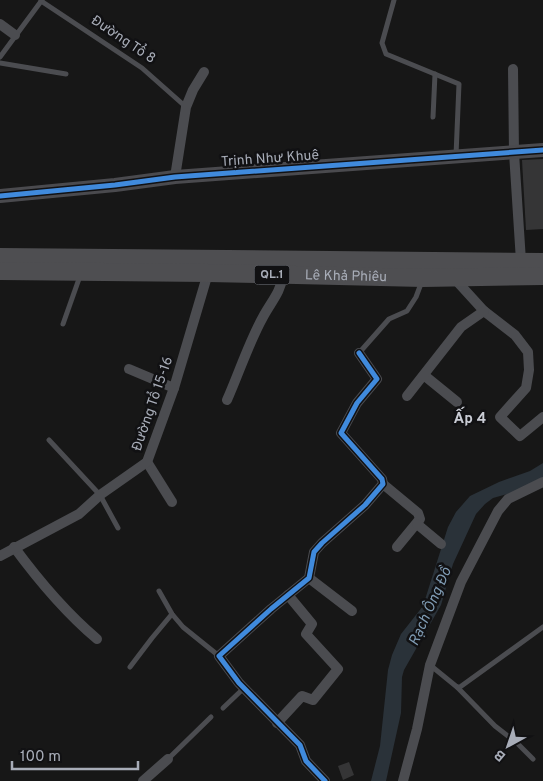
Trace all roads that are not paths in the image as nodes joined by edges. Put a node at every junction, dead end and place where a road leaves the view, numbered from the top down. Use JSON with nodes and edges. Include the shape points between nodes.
{"nodes":[{"id":1,"x":394,"y":0,"type":"edge"},
{"id":2,"x":42,"y":1,"type":"edge"},
{"id":3,"x":0,"y":24,"type":"edge"},
{"id":4,"x":15,"y":35,"type":"junction"},
{"id":5,"x":0,"y":57,"type":"edge"},
{"id":6,"x":0,"y":63,"type":"edge"},
{"id":7,"x":513,"y":69,"type":"dead end"},
{"id":8,"x":204,"y":72,"type":"dead end"},
{"id":9,"x":66,"y":74,"type":"dead end"},
{"id":10,"x":435,"y":74,"type":"junction"},
{"id":11,"x":186,"y":107,"type":"junction"},
{"id":12,"x":433,"y":117,"type":"dead end"},
{"id":13,"x":543,"y":150,"type":"edge"},
{"id":14,"x":514,"y":152,"type":"junction"},
{"id":15,"x":456,"y":157,"type":"junction"},
{"id":16,"x":175,"y":177,"type":"junction"},
{"id":17,"x":0,"y":196,"type":"edge"},
{"id":18,"x":0,"y":257,"type":"edge"},
{"id":19,"x":521,"y":261,"type":"junction"},
{"id":20,"x":543,"y":262,"type":"edge"},
{"id":21,"x":0,"y":271,"type":"edge"},
{"id":22,"x":82,"y":271,"type":"junction"},
{"id":23,"x":208,"y":273,"type":"junction"},
{"id":24,"x":283,"y":275,"type":"junction"},
{"id":25,"x":543,"y":276,"type":"edge"},
{"id":26,"x":453,"y":277,"type":"junction"},
{"id":27,"x":424,"y":278,"type":"junction"},
{"id":28,"x":484,"y":311,"type":"junction"},
{"id":29,"x":64,"y":324,"type":"dead end"},
{"id":30,"x":359,"y":353,"type":"joint"},
{"id":31,"x":129,"y":368,"type":"dead end"},
{"id":32,"x":425,"y":376,"type":"junction"},
{"id":33,"x":174,"y":388,"type":"junction"},
{"id":34,"x":407,"y":396,"type":"dead end"},
{"id":35,"x":227,"y":400,"type":"dead end"},
{"id":36,"x":457,"y":402,"type":"dead end"},
{"id":37,"x":543,"y":417,"type":"edge"},
{"id":38,"x":49,"y":440,"type":"dead end"},
{"id":39,"x":147,"y":462,"type":"junction"},
{"id":40,"x":543,"y":482,"type":"edge"},
{"id":41,"x":383,"y":484,"type":"junction"},
{"id":42,"x":100,"y":495,"type":"junction"},
{"id":43,"x":172,"y":502,"type":"dead end"},
{"id":44,"x":416,"y":524,"type":"junction"},
{"id":45,"x":118,"y":528,"type":"dead end"},
{"id":46,"x":441,"y":544,"type":"dead end"},
{"id":47,"x":14,"y":547,"type":"junction"},
{"id":48,"x":397,"y":547,"type":"dead end"},
{"id":49,"x":0,"y":556,"type":"edge"},
{"id":50,"x":308,"y":578,"type":"junction"},
{"id":51,"x":159,"y":591,"type":"dead end"},
{"id":52,"x":288,"y":595,"type":"junction"},
{"id":53,"x":352,"y":611,"type":"dead end"},
{"id":54,"x":172,"y":614,"type":"junction"},
{"id":55,"x":543,"y":627,"type":"edge"},
{"id":56,"x":97,"y":639,"type":"dead end"},
{"id":57,"x":219,"y":656,"type":"junction"},
{"id":58,"x":430,"y":665,"type":"junction"},
{"id":59,"x":130,"y":667,"type":"dead end"},
{"id":60,"x":457,"y":687,"type":"junction"},
{"id":61,"x":244,"y":688,"type":"junction"},
{"id":62,"x":223,"y":708,"type":"dead end"},
{"id":63,"x":212,"y":717,"type":"dead end"},
{"id":64,"x":277,"y":723,"type":"junction"},
{"id":65,"x":168,"y":759,"type":"joint"},
{"id":66,"x":533,"y":760,"type":"dead end"},
{"id":67,"x":143,"y":781,"type":"edge"},
{"id":68,"x":326,"y":781,"type":"edge"},
{"id":69,"x":403,"y":781,"type":"edge"}],
"edges":[{"from":1,"to":10,"type":"lane","via":[[382,43],[386,54]]},
{"from":2,"to":4,"type":"lane"},
{"from":2,"to":11,"type":"lane","name":"Đường Tổ 8","via":[[142,68]]},
{"from":3,"to":4,"type":"street"},
{"from":4,"to":5,"type":"lane"},
{"from":6,"to":9,"type":"lane"},
{"from":7,"to":14,"type":"street"},
{"from":8,"to":11,"type":"street"},
{"from":10,"to":12,"type":"lane"},
{"from":10,"to":15,"type":"lane","via":[[459,84]]},
{"from":11,"to":16,"type":"street"},
{"from":13,"to":14,"type":"street","name":"Trịnh Như Khuê"},
{"from":14,"to":15,"type":"street","name":"Trịnh Như Khuê"},
{"from":14,"to":19,"type":"street"},
{"from":15,"to":16,"type":"street","name":"Trịnh Như Khuê"},
{"from":16,"to":17,"type":"street","name":"Trịnh Như Khuê"},
{"from":18,"to":19,"type":"highway","name":"Lê Khả Phiêu","number":"QL.1"},
{"from":19,"to":20,"type":"highway","name":"Lê Khả Phiêu","number":"QL.1"},
{"from":21,"to":22,"type":"highway","name":"Lê Khả Phiêu","number":"QL.1"},
{"from":22,"to":23,"type":"highway","name":"Lê Khả Phiêu","number":"QL.1"},
{"from":22,"to":29,"type":"lane"},
{"from":23,"to":24,"type":"highway","name":"Lê Khả Phiêu","number":"QL.1"},
{"from":23,"to":33,"type":"street","name":"Đường Tổ 15-16"},
{"from":24,"to":27,"type":"highway","name":"Lê Khả Phiêu","number":"QL.1"},
{"from":24,"to":35,"type":"street","via":[[278,296],[263,317]]},
{"from":25,"to":26,"type":"highway","name":"Lê Khả Phiêu","number":"QL.1"},
{"from":26,"to":27,"type":"highway","name":"Lê Khả Phiêu","number":"QL.1"},
{"from":26,"to":28,"type":"street"},
{"from":27,"to":30,"type":"lane","via":[[408,311],[389,319]]},
{"from":28,"to":32,"type":"street","via":[[461,328]]},
{"from":28,"to":37,"type":"street","via":[[515,335],[528,352],[526,388],[500,417],[520,436]]},
{"from":30,"to":41,"type":"street","via":[[377,379],[357,403],[341,433]]},
{"from":31,"to":33,"type":"street"},
{"from":32,"to":34,"type":"street"},
{"from":32,"to":36,"type":"street"},
{"from":33,"to":39,"type":"street","name":"Đường Tổ 15-16"},
{"from":38,"to":42,"type":"lane"},
{"from":39,"to":42,"type":"street","name":"Đường Tổ 15-16"},
{"from":39,"to":43,"type":"street"},
{"from":40,"to":58,"type":"street","via":[[508,499],[498,511],[462,582]]},
{"from":41,"to":44,"type":"street","via":[[418,513],[420,519]]},
{"from":41,"to":50,"type":"street","via":[[314,552]]},
{"from":42,"to":45,"type":"lane"},
{"from":42,"to":47,"type":"street","name":"Đường Tổ 15-16","via":[[78,514]]},
{"from":44,"to":46,"type":"street"},
{"from":44,"to":48,"type":"street"},
{"from":47,"to":49,"type":"street","name":"Đường Tổ 15-16"},
{"from":47,"to":56,"type":"street","via":[[44,587]]},
{"from":50,"to":52,"type":"street"},
{"from":50,"to":53,"type":"street"},
{"from":51,"to":54,"type":"lane"},
{"from":52,"to":57,"type":"street"},
{"from":52,"to":64,"type":"street","via":[[312,624],[306,634],[338,669],[313,700],[302,696]]},
{"from":54,"to":57,"type":"lane"},
{"from":54,"to":59,"type":"lane"},
{"from":55,"to":60,"type":"lane"},
{"from":57,"to":61,"type":"street"},
{"from":58,"to":60,"type":"lane"},
{"from":58,"to":69,"type":"street"},
{"from":60,"to":66,"type":"lane"},
{"from":61,"to":62,"type":"lane"},
{"from":61,"to":64,"type":"street"},
{"from":63,"to":65,"type":"lane"},
{"from":64,"to":68,"type":"street","via":[[300,745],[306,760]]},
{"from":65,"to":67,"type":"street"}]}
